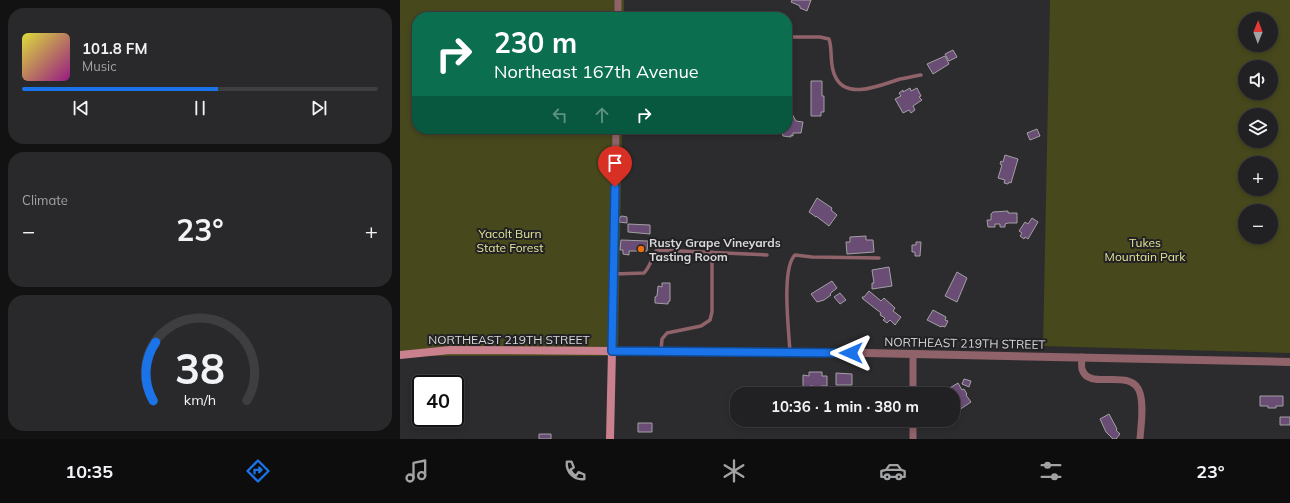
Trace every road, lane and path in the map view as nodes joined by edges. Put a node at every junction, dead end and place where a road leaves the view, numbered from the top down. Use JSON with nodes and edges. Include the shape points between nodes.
{"nodes":[{"id":1,"x":618,"y":0,"type":"edge"},
{"id":2,"x":618,"y":12,"type":"edge"},
{"id":3,"x":792,"y":37,"type":"edge"},
{"id":4,"x":921,"y":75,"type":"dead end"},
{"id":5,"x":616,"y":134,"type":"edge"},
{"id":6,"x":712,"y":252,"type":"junction"},
{"id":7,"x":767,"y":255,"type":"dead end"},
{"id":8,"x":879,"y":258,"type":"dead end"},
{"id":9,"x":614,"y":274,"type":"junction"},
{"id":10,"x":612,"y":351,"type":"junction"},
{"id":11,"x":661,"y":352,"type":"junction"},
{"id":12,"x":790,"y":353,"type":"junction"},
{"id":13,"x":913,"y":354,"type":"junction"},
{"id":14,"x":400,"y":355,"type":"edge"},
{"id":15,"x":1082,"y":357,"type":"junction"},
{"id":16,"x":1290,"y":362,"type":"edge"},
{"id":17,"x":913,"y":387,"type":"edge"},
{"id":18,"x":913,"y":427,"type":"edge"},
{"id":19,"x":610,"y":439,"type":"edge"},
{"id":20,"x":913,"y":439,"type":"edge"},
{"id":21,"x":1140,"y":439,"type":"edge"}],
"edges":[{"from":1,"to":2,"type":"street"},
{"from":3,"to":4,"type":"lane","via":[[829,39],[834,74],[850,89],[872,88]]},
{"from":5,"to":9,"type":"street"},
{"from":6,"to":7,"type":"lane"},
{"from":6,"to":9,"type":"lane","via":[[657,250],[644,273]]},
{"from":6,"to":11,"type":"lane","via":[[710,320],[701,326],[667,333],[662,339]]},
{"from":8,"to":12,"type":"lane","via":[[794,255],[791,258],[787,283]]},
{"from":9,"to":10,"type":"street"},
{"from":10,"to":11,"type":"street","name":"NORTHEAST 219TH STREET"},
{"from":10,"to":14,"type":"main road","name":"NORTHEAST 219TH STREET","via":[[450,350]]},
{"from":10,"to":19,"type":"main road"},
{"from":11,"to":12,"type":"street","name":"NORTHEAST 219TH STREET"},
{"from":12,"to":13,"type":"street","name":"NORTHEAST 219TH STREET"},
{"from":13,"to":15,"type":"street","name":"NORTHEAST 219TH STREET"},
{"from":13,"to":17,"type":"street"},
{"from":15,"to":16,"type":"street","name":"NORTHEAST 219TH STREET"},
{"from":15,"to":21,"type":"street","via":[[1082,369],[1086,376],[1093,379],[1127,380],[1140,391]]},
{"from":18,"to":20,"type":"street"}]}
